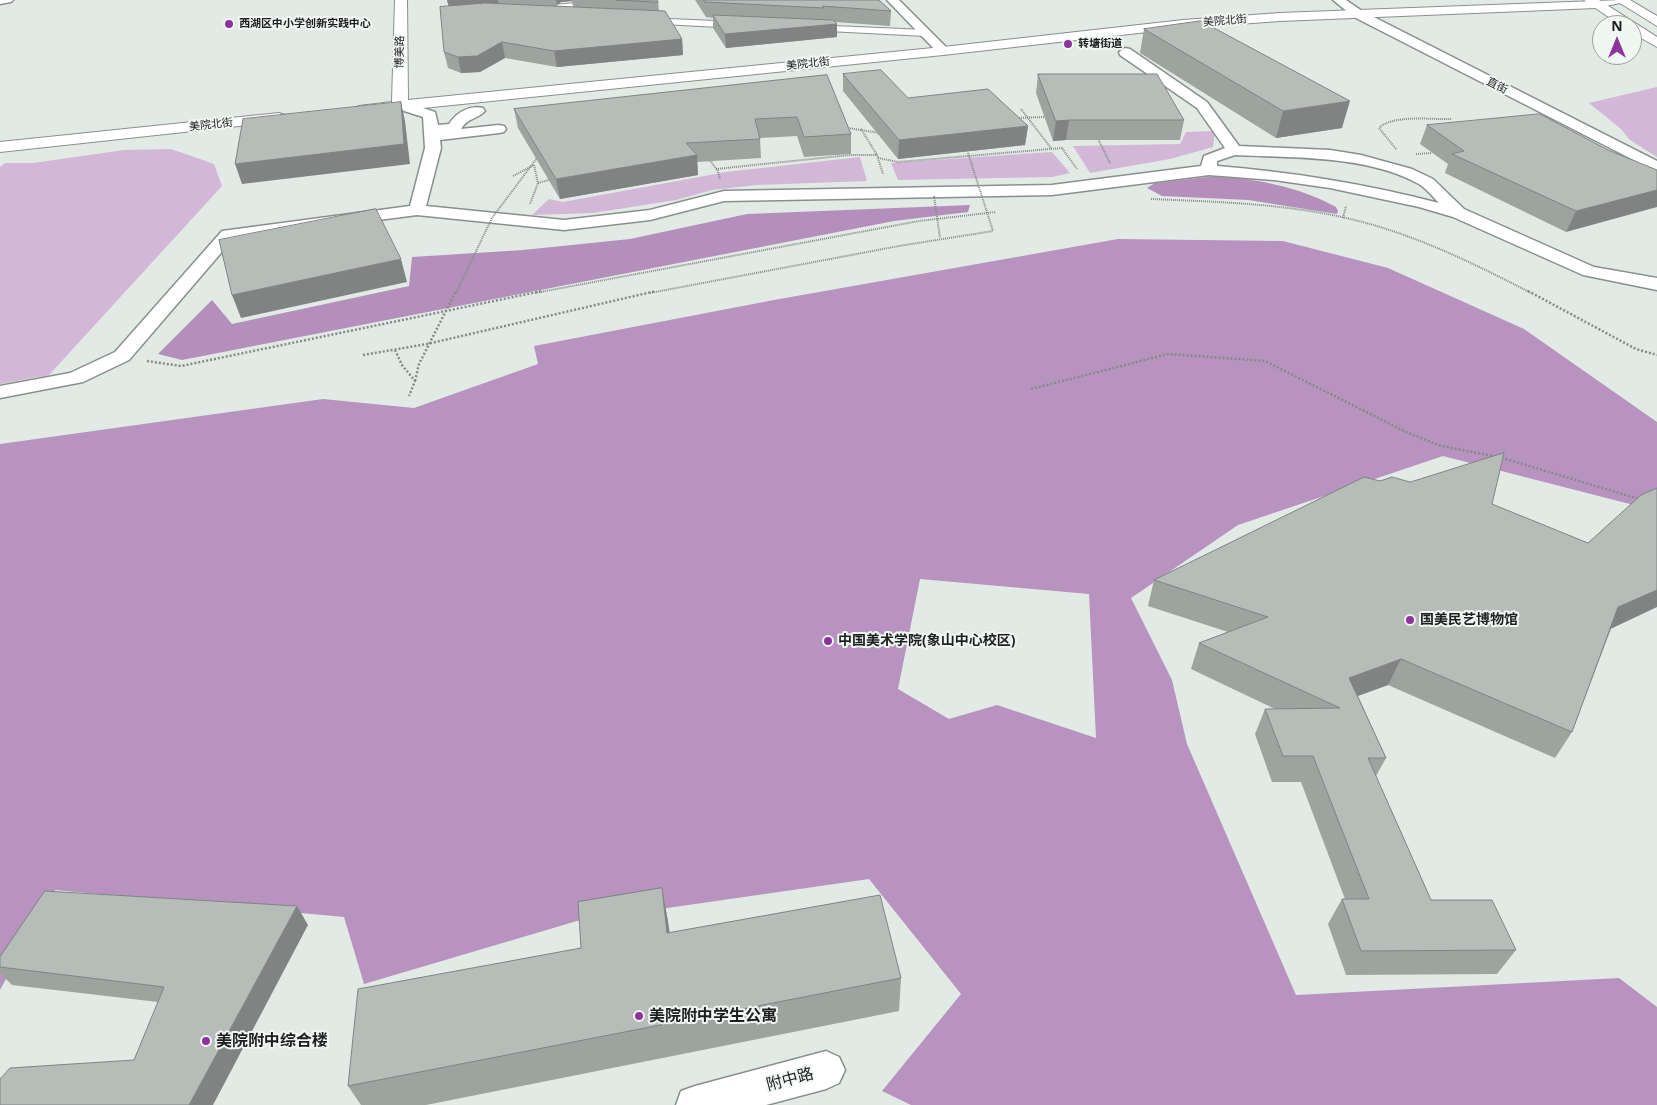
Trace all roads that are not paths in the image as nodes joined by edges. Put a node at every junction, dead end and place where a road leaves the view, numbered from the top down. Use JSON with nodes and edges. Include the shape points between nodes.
{"nodes":[{"id":1,"x":0,"y":0,"type":"edge"},
{"id":2,"x":7,"y":0,"type":"edge"},
{"id":3,"x":401,"y":0,"type":"edge"},
{"id":4,"x":640,"y":0,"type":"edge"},
{"id":5,"x":893,"y":0,"type":"edge"},
{"id":6,"x":1339,"y":0,"type":"edge"},
{"id":7,"x":1617,"y":0,"type":"edge"},
{"id":8,"x":1621,"y":0,"type":"edge"},
{"id":9,"x":1593,"y":2,"type":"edge"},
{"id":10,"x":536,"y":12,"type":"joint"},
{"id":11,"x":1358,"y":14,"type":"junction"},
{"id":12,"x":1613,"y":15,"type":"edge"},
{"id":13,"x":567,"y":17,"type":"edge"},
{"id":14,"x":637,"y":20,"type":"edge"},
{"id":15,"x":1657,"y":22,"type":"edge"},
{"id":16,"x":746,"y":25,"type":"edge"},
{"id":17,"x":796,"y":27,"type":"edge"},
{"id":18,"x":926,"y":33,"type":"junction"},
{"id":19,"x":1642,"y":33,"type":"edge"},
{"id":20,"x":1657,"y":43,"type":"edge"},
{"id":21,"x":943,"y":51,"type":"junction"},
{"id":22,"x":1125,"y":52,"type":"dead end"},
{"id":23,"x":400,"y":105,"type":"junction"},
{"id":24,"x":351,"y":110,"type":"edge"},
{"id":25,"x":478,"y":111,"type":"dead end"},
{"id":26,"x":292,"y":116,"type":"edge"},
{"id":27,"x":499,"y":129,"type":"dead end"},
{"id":28,"x":431,"y":130,"type":"junction"},
{"id":29,"x":0,"y":147,"type":"edge"},
{"id":30,"x":1234,"y":150,"type":"junction"},
{"id":31,"x":1657,"y":167,"type":"edge"},
{"id":32,"x":1209,"y":170,"type":"junction"},
{"id":33,"x":417,"y":210,"type":"junction"},
{"id":34,"x":1459,"y":213,"type":"junction"},
{"id":35,"x":1657,"y":284,"type":"edge"},
{"id":36,"x":0,"y":392,"type":"edge"},
{"id":37,"x":826,"y":1070,"type":"dead end"},
{"id":38,"x":695,"y":1105,"type":"edge"}],
"edges":[{"from":1,"to":2,"type":"street"},
{"from":3,"to":23,"type":"street","name":"博美路"},
{"from":4,"to":10,"type":"street"},
{"from":5,"to":18,"type":"street"},
{"from":6,"to":11,"type":"street","name":"直街"},
{"from":7,"to":9,"type":"street","name":"美院北街"},
{"from":8,"to":15,"type":"street"},
{"from":9,"to":11,"type":"street","name":"美院北街"},
{"from":9,"to":12,"type":"street"},
{"from":10,"to":13,"type":"street"},
{"from":11,"to":21,"type":"street","name":"美院北街","via":[[1183,24]]},
{"from":11,"to":31,"type":"street","name":"直街"},
{"from":14,"to":16,"type":"street"},
{"from":17,"to":18,"type":"street"},
{"from":18,"to":21,"type":"street"},
{"from":19,"to":20,"type":"street"},
{"from":21,"to":23,"type":"street","name":"美院北街"},
{"from":22,"to":30,"type":"street","via":[[1202,105]]},
{"from":23,"to":24,"type":"street","name":"美院北街"},
{"from":23,"to":28,"type":"street","via":[[430,115]]},
{"from":25,"to":28,"type":"street","via":[[458,120],[454,128]]},
{"from":26,"to":29,"type":"street","name":"美院北街"},
{"from":27,"to":28,"type":"street"},
{"from":28,"to":33,"type":"street","via":[[433,148]]},
{"from":30,"to":32,"type":"street","via":[[1210,159]]},
{"from":30,"to":34,"type":"street","via":[[1330,155],[1406,172],[1427,182]]},
{"from":32,"to":33,"type":"street","via":[[1052,190],[724,196],[650,215],[564,225]]},
{"from":32,"to":34,"type":"street","via":[[1330,183]]},
{"from":33,"to":36,"type":"street","via":[[228,235],[122,356],[76,378]]},
{"from":34,"to":35,"type":"street","via":[[1589,271]]},
{"from":37,"to":38,"type":"street","name":"附中路"}]}
